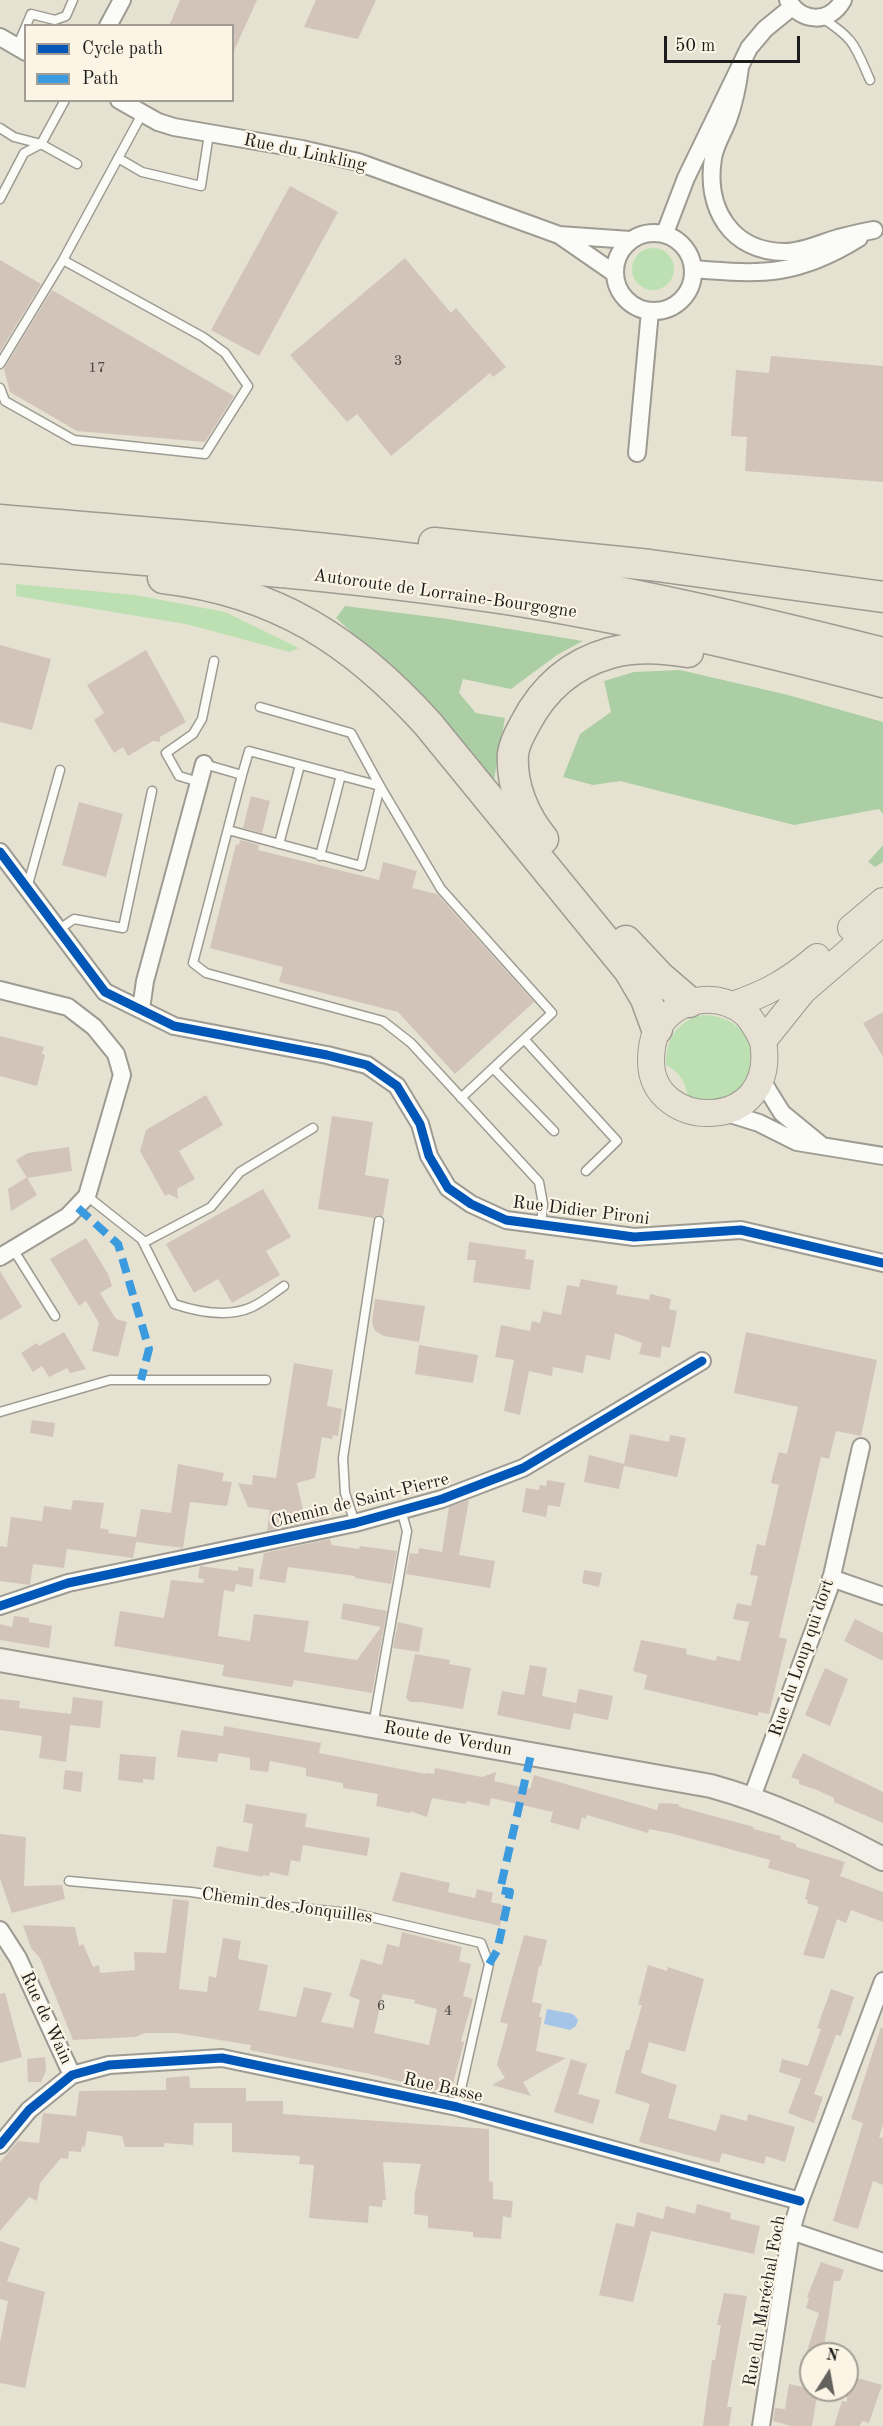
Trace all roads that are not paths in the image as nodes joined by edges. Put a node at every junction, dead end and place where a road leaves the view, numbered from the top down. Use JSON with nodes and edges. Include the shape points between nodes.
{"nodes":[{"id":1,"x":73,"y":0,"type":"edge"},
{"id":2,"x":122,"y":0,"type":"edge"},
{"id":3,"x":843,"y":0,"type":"edge"},
{"id":4,"x":790,"y":4,"type":"edge"},
{"id":5,"x":821,"y":18,"type":"junction"},
{"id":6,"x":27,"y":24,"type":"edge"},
{"id":7,"x":109,"y":24,"type":"edge"},
{"id":8,"x":0,"y":38,"type":"edge"},
{"id":9,"x":21,"y":49,"type":"edge"},
{"id":10,"x":740,"y":67,"type":"junction"},
{"id":11,"x":870,"y":80,"type":"dead end"},
{"id":12,"x":64,"y":102,"type":"edge"},
{"id":13,"x":122,"y":102,"type":"edge"},
{"id":14,"x":142,"y":114,"type":"junction"},
{"id":15,"x":0,"y":128,"type":"edge"},
{"id":16,"x":209,"y":134,"type":"junction"},
{"id":17,"x":41,"y":144,"type":"junction"},
{"id":18,"x":118,"y":158,"type":"junction"},
{"id":19,"x":77,"y":164,"type":"dead end"},
{"id":20,"x":0,"y":199,"type":"edge"},
{"id":21,"x":878,"y":227,"type":"edge"},
{"id":22,"x":665,"y":233,"type":"junction"},
{"id":23,"x":559,"y":235,"type":"junction"},
{"id":24,"x":630,"y":240,"type":"junction"},
{"id":25,"x":63,"y":260,"type":"junction"},
{"id":26,"x":694,"y":269,"type":"junction"},
{"id":27,"x":614,"y":273,"type":"junction"},
{"id":28,"x":650,"y":311,"type":"junction"},
{"id":29,"x":0,"y":364,"type":"edge"},
{"id":30,"x":0,"y":388,"type":"edge"},
{"id":31,"x":637,"y":453,"type":"dead end"},
{"id":32,"x":0,"y":520,"type":"edge"},
{"id":33,"x":268,"y":543,"type":"junction"},
{"id":34,"x":0,"y":548,"type":"edge"},
{"id":35,"x":0,"y":555,"type":"edge"},
{"id":36,"x":883,"y":597,"type":"edge"},
{"id":37,"x":883,"y":653,"type":"edge"},
{"id":38,"x":795,"y":659,"type":"junction"},
{"id":39,"x":214,"y":661,"type":"dead end"},
{"id":40,"x":883,"y":682,"type":"edge"},
{"id":41,"x":260,"y":706,"type":"dead end"},
{"id":42,"x":204,"y":764,"type":"joint"},
{"id":43,"x":300,"y":765,"type":"junction"},
{"id":44,"x":60,"y":770,"type":"dead end"},
{"id":45,"x":341,"y":775,"type":"junction"},
{"id":46,"x":242,"y":776,"type":"junction"},
{"id":47,"x":199,"y":782,"type":"junction"},
{"id":48,"x":380,"y":786,"type":"junction"},
{"id":49,"x":152,"y":791,"type":"dead end"},
{"id":50,"x":228,"y":830,"type":"junction"},
{"id":51,"x":279,"y":844,"type":"junction"},
{"id":52,"x":0,"y":852,"type":"edge"},
{"id":53,"x":320,"y":855,"type":"junction"},
{"id":54,"x":27,"y":888,"type":"junction"},
{"id":55,"x":883,"y":901,"type":"edge"},
{"id":56,"x":883,"y":922,"type":"edge"},
{"id":57,"x":58,"y":930,"type":"junction"},
{"id":58,"x":0,"y":990,"type":"edge"},
{"id":59,"x":689,"y":1002,"type":"junction"},
{"id":60,"x":732,"y":1005,"type":"junction"},
{"id":61,"x":141,"y":1009,"type":"junction"},
{"id":62,"x":657,"y":1029,"type":"junction"},
{"id":63,"x":524,"y":1040,"type":"junction"},
{"id":64,"x":763,"y":1041,"type":"junction"},
{"id":65,"x":493,"y":1068,"type":"junction"},
{"id":66,"x":761,"y":1079,"type":"junction"},
{"id":67,"x":461,"y":1098,"type":"junction"},
{"id":68,"x":724,"y":1112,"type":"junction"},
{"id":69,"x":313,"y":1128,"type":"dead end"},
{"id":70,"x":554,"y":1131,"type":"dead end"},
{"id":71,"x":822,"y":1145,"type":"junction"},
{"id":72,"x":883,"y":1156,"type":"edge"},
{"id":73,"x":586,"y":1171,"type":"dead end"},
{"id":74,"x":87,"y":1196,"type":"junction"},
{"id":75,"x":379,"y":1221,"type":"dead end"},
{"id":76,"x":540,"y":1225,"type":"junction"},
{"id":77,"x":142,"y":1240,"type":"junction"},
{"id":78,"x":7,"y":1253,"type":"edge"},
{"id":79,"x":883,"y":1263,"type":"edge"},
{"id":80,"x":284,"y":1286,"type":"dead end"},
{"id":81,"x":55,"y":1316,"type":"dead end"},
{"id":82,"x":702,"y":1361,"type":"dead end"},
{"id":83,"x":266,"y":1380,"type":"dead end"},
{"id":84,"x":0,"y":1412,"type":"edge"},
{"id":85,"x":861,"y":1447,"type":"dead end"},
{"id":86,"x":401,"y":1510,"type":"junction"},
{"id":87,"x":355,"y":1523,"type":"junction"},
{"id":88,"x":831,"y":1578,"type":"junction"},
{"id":89,"x":883,"y":1596,"type":"edge"},
{"id":90,"x":0,"y":1606,"type":"edge"},
{"id":91,"x":0,"y":1660,"type":"edge"},
{"id":92,"x":373,"y":1726,"type":"junction"},
{"id":93,"x":752,"y":1797,"type":"junction"},
{"id":94,"x":883,"y":1859,"type":"edge"},
{"id":95,"x":69,"y":1881,"type":"dead end"},
{"id":96,"x":0,"y":1930,"type":"edge"},
{"id":97,"x":883,"y":1981,"type":"edge"},
{"id":98,"x":72,"y":2075,"type":"junction"},
{"id":99,"x":457,"y":2107,"type":"junction"},
{"id":100,"x":0,"y":2145,"type":"edge"},
{"id":101,"x":800,"y":2201,"type":"junction"},
{"id":102,"x":791,"y":2232,"type":"junction"},
{"id":103,"x":883,"y":2262,"type":"edge"},
{"id":104,"x":761,"y":2426,"type":"edge"}],
"edges":[{"from":1,"to":6,"type":"lane","via":[[66,16],[56,20],[31,14]]},
{"from":2,"to":7,"type":"street"},
{"from":3,"to":5,"type":"street","via":[[834,12]]},
{"from":4,"to":5,"type":"street","via":[[805,17]]},
{"from":4,"to":10,"type":"street","via":[[749,48]]},
{"from":5,"to":11,"type":"lane","via":[[847,35]]},
{"from":8,"to":9,"type":"street"},
{"from":10,"to":21,"type":"street","via":[[738,86],[712,168],[717,211],[728,230],[756,246],[785,252]]},
{"from":10,"to":22,"type":"street","via":[[686,178]]},
{"from":12,"to":17,"type":"lane"},
{"from":13,"to":14,"type":"street","name":"Rue du Linkling"},
{"from":14,"to":16,"type":"street","name":"Rue du Linkling","via":[[174,127]]},
{"from":14,"to":18,"type":"lane"},
{"from":15,"to":17,"type":"lane","via":[[14,137]]},
{"from":16,"to":18,"type":"lane","via":[[201,186],[142,172]]},
{"from":16,"to":23,"type":"street","name":"Rue du Linkling","via":[[351,160]]},
{"from":17,"to":19,"type":"lane"},
{"from":17,"to":20,"type":"lane","via":[[24,153]]},
{"from":18,"to":25,"type":"lane"},
{"from":21,"to":26,"type":"street","via":[[805,266],[747,273]]},
{"from":22,"to":24,"type":"street","via":[[641,234]]},
{"from":22,"to":26,"type":"street","via":[[685,247]]},
{"from":23,"to":24,"type":"street","name":"Rue du Linkling"},
{"from":23,"to":27,"type":"street","name":"Rue du Linkling"},
{"from":24,"to":27,"type":"street","via":[[619,254]]},
{"from":25,"to":29,"type":"lane"},
{"from":25,"to":30,"type":"lane","via":[[202,337],[225,353],[248,386],[205,454],[74,440],[5,401]]},
{"from":26,"to":28,"type":"street","via":[[693,281],[682,300],[672,307]]},
{"from":27,"to":28,"type":"street","via":[[621,294]]},
{"from":28,"to":31,"type":"street"},
{"from":32,"to":33,"type":"highway","name":"Autoroute de Lorraine-Bourgogne"},
{"from":33,"to":36,"type":"highway","via":[[305,532],[472,546],[650,565]]},
{"from":33,"to":37,"type":"highway","name":"Autoroute de Lorraine-Bourgogne","via":[[409,558],[570,583],[715,611]]},
{"from":34,"to":38,"type":"highway","name":"Autoroute de Lorraine-Bourgogne","via":[[326,576],[454,592],[635,624]]},
{"from":35,"to":62,"type":"highway","via":[[169,579],[242,594],[291,614],[343,644],[394,688],[452,752],[628,970],[646,999]]},
{"from":38,"to":40,"type":"highway","name":"Autoroute de Lorraine-Bourgogne"},
{"from":38,"to":59,"type":"highway","via":[[750,659],[652,647],[610,653],[575,668],[547,691],[525,723],[513,753],[522,807],[536,830],[617,932]]},
{"from":39,"to":47,"type":"lane","via":[[202,719],[194,734],[166,753],[179,776]]},
{"from":41,"to":48,"type":"lane","via":[[351,733]]},
{"from":42,"to":46,"type":"lane"},
{"from":42,"to":47,"type":"street"},
{"from":43,"to":45,"type":"lane"},
{"from":43,"to":46,"type":"lane","via":[[249,752]]},
{"from":43,"to":51,"type":"lane"},
{"from":44,"to":54,"type":"lane"},
{"from":45,"to":48,"type":"lane"},
{"from":45,"to":53,"type":"lane"},
{"from":46,"to":50,"type":"lane"},
{"from":47,"to":61,"type":"street"},
{"from":48,"to":53,"type":"lane","via":[[361,866]]},
{"from":48,"to":63,"type":"lane","via":[[441,889],[552,1013]]},
{"from":49,"to":57,"type":"lane","via":[[123,928],[74,919]]},
{"from":50,"to":51,"type":"lane"},
{"from":50,"to":67,"type":"lane","via":[[193,963],[206,973],[383,1021],[411,1042]]},
{"from":51,"to":53,"type":"lane"},
{"from":52,"to":54,"type":"street","name":"Rue Didier Pironi"},
{"from":54,"to":57,"type":"street","name":"Rue Didier Pironi"},
{"from":55,"to":60,"type":"main road","via":[[786,982]]},
{"from":56,"to":64,"type":"main road","via":[[803,991]]},
{"from":57,"to":61,"type":"street","name":"Rue Didier Pironi","via":[[105,992]]},
{"from":58,"to":74,"type":"street","via":[[68,1007],[94,1027],[116,1054],[122,1075]]},
{"from":59,"to":60,"type":"main road","via":[[718,1000]]},
{"from":59,"to":62,"type":"main road","via":[[671,1013]]},
{"from":60,"to":64,"type":"main road","via":[[745,1013]]},
{"from":61,"to":76,"type":"street","name":"Rue Didier Pironi","via":[[174,1026],[367,1065],[397,1086],[420,1124],[429,1156],[448,1188],[506,1220]]},
{"from":62,"to":68,"type":"main road","via":[[651,1047],[651,1067],[657,1085],[669,1100],[686,1110]]},
{"from":63,"to":65,"type":"lane"},
{"from":63,"to":73,"type":"lane","via":[[617,1141]]},
{"from":64,"to":66,"type":"main road"},
{"from":65,"to":67,"type":"lane"},
{"from":65,"to":70,"type":"lane"},
{"from":66,"to":68,"type":"main road","via":[[746,1100]]},
{"from":66,"to":71,"type":"street","via":[[782,1113]]},
{"from":67,"to":76,"type":"lane","via":[[539,1182],[543,1204]]},
{"from":68,"to":71,"type":"street","via":[[759,1123],[797,1142]]},
{"from":69,"to":77,"type":"lane","via":[[240,1172],[211,1207],[145,1242]]},
{"from":71,"to":72,"type":"street"},
{"from":74,"to":77,"type":"lane"},
{"from":74,"to":78,"type":"street","via":[[68,1216]]},
{"from":75,"to":87,"type":"lane","via":[[343,1458],[345,1493]]},
{"from":76,"to":79,"type":"street","name":"Rue Didier Pironi","via":[[634,1237],[741,1230]]},
{"from":77,"to":80,"type":"lane","via":[[174,1304],[200,1312],[231,1312],[252,1308]]},
{"from":78,"to":81,"type":"lane"},
{"from":82,"to":86,"type":"street","name":"Chemin de Saint-Pierre","via":[[523,1468]]},
{"from":83,"to":84,"type":"lane","via":[[110,1380]]},
{"from":85,"to":88,"type":"street","name":"Rue du Loup qui dort"},
{"from":86,"to":87,"type":"street","name":"Chemin de Saint-Pierre"},
{"from":86,"to":92,"type":"lane","via":[[407,1531]]},
{"from":87,"to":90,"type":"street","name":"Chemin de Saint-Pierre","via":[[68,1583]]},
{"from":88,"to":89,"type":"street"},
{"from":88,"to":93,"type":"street","name":"Rue du Loup qui dort"},
{"from":91,"to":92,"type":"main road","name":"Route de Verdun"},
{"from":92,"to":93,"type":"main road","name":"Route de Verdun","via":[[711,1786]]},
{"from":93,"to":94,"type":"main road","name":"Route de Verdun","via":[[826,1828]]},
{"from":95,"to":99,"type":"lane","name":"Chemin des Jonquilles","via":[[358,1914],[481,1943],[489,1964]]},
{"from":96,"to":98,"type":"street","name":"Rue de Wain","via":[[18,1958]]},
{"from":97,"to":101,"type":"street","name":"Rue du Maréchal Foch"},
{"from":98,"to":99,"type":"street","name":"Rue Basse","via":[[109,2065],[222,2058]]},
{"from":98,"to":100,"type":"street","via":[[29,2110]]},
{"from":99,"to":101,"type":"street","name":"Rue Basse"},
{"from":101,"to":102,"type":"street","name":"Rue du Maréchal Foch"},
{"from":102,"to":103,"type":"street"},
{"from":102,"to":104,"type":"street","name":"Rue du Maréchal Foch"}]}
